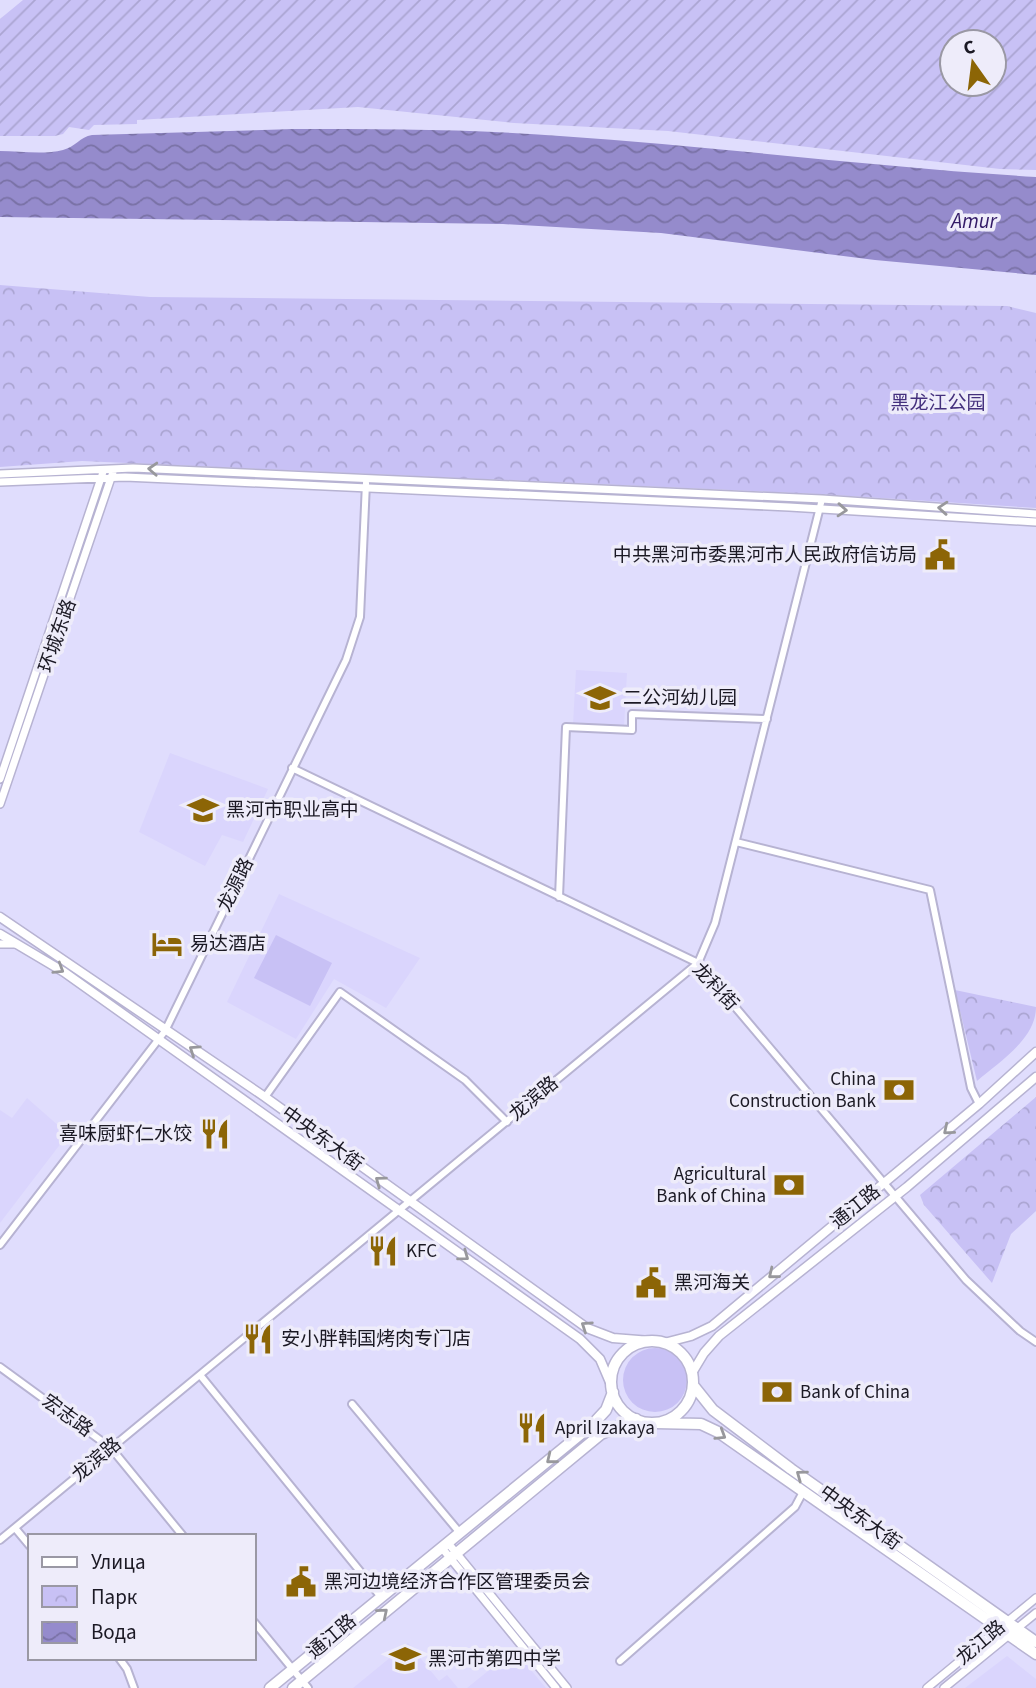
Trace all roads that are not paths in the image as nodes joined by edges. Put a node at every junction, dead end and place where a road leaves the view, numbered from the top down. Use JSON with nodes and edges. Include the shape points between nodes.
{"nodes":[{"id":1,"x":103,"y":472,"type":"junction"},
{"id":2,"x":113,"y":473,"type":"junction"},
{"id":3,"x":0,"y":474,"type":"edge"},
{"id":4,"x":0,"y":482,"type":"edge"},
{"id":5,"x":366,"y":484,"type":"junction"},
{"id":6,"x":822,"y":499,"type":"junction"},
{"id":7,"x":819,"y":508,"type":"junction"},
{"id":8,"x":1036,"y":514,"type":"edge"},
{"id":9,"x":1036,"y":522,"type":"edge"},
{"id":10,"x":767,"y":719,"type":"junction"},
{"id":11,"x":292,"y":768,"type":"junction"},
{"id":12,"x":0,"y":779,"type":"edge"},
{"id":13,"x":2,"y":794,"type":"edge"},
{"id":14,"x":0,"y":804,"type":"edge"},
{"id":15,"x":736,"y":842,"type":"junction"},
{"id":16,"x":559,"y":897,"type":"junction"},
{"id":17,"x":0,"y":917,"type":"edge"},
{"id":18,"x":0,"y":934,"type":"edge"},
{"id":19,"x":0,"y":944,"type":"edge"},
{"id":20,"x":22,"y":946,"type":"junction"},
{"id":21,"x":698,"y":963,"type":"junction"},
{"id":22,"x":163,"y":1035,"type":"junction"},
{"id":23,"x":1036,"y":1052,"type":"edge"},
{"id":24,"x":1036,"y":1077,"type":"edge"},
{"id":25,"x":265,"y":1097,"type":"junction"},
{"id":26,"x":979,"y":1104,"type":"junction"},
{"id":27,"x":507,"y":1122,"type":"junction"},
{"id":28,"x":885,"y":1183,"type":"junction"},
{"id":29,"x":895,"y":1196,"type":"junction"},
{"id":30,"x":409,"y":1202,"type":"junction"},
{"id":31,"x":400,"y":1210,"type":"junction"},
{"id":32,"x":0,"y":1245,"type":"edge"},
{"id":33,"x":651,"y":1341,"type":"junction"},
{"id":34,"x":1036,"y":1342,"type":"edge"},
{"id":35,"x":664,"y":1343,"type":"junction"},
{"id":36,"x":0,"y":1367,"type":"edge"},
{"id":37,"x":692,"y":1373,"type":"junction"},
{"id":38,"x":200,"y":1375,"type":"junction"},
{"id":39,"x":693,"y":1385,"type":"junction"},
{"id":40,"x":612,"y":1390,"type":"junction"},
{"id":41,"x":352,"y":1404,"type":"dead end"},
{"id":42,"x":636,"y":1419,"type":"junction"},
{"id":43,"x":656,"y":1423,"type":"junction"},
{"id":44,"x":111,"y":1448,"type":"junction"},
{"id":45,"x":803,"y":1492,"type":"junction"},
{"id":46,"x":15,"y":1528,"type":"junction"},
{"id":47,"x":460,"y":1533,"type":"junction"},
{"id":48,"x":181,"y":1534,"type":"edge"},
{"id":49,"x":0,"y":1540,"type":"edge"},
{"id":50,"x":28,"y":1544,"type":"edge"},
{"id":51,"x":444,"y":1546,"type":"junction"},
{"id":52,"x":453,"y":1556,"type":"junction"},
{"id":53,"x":382,"y":1597,"type":"junction"},
{"id":54,"x":1036,"y":1598,"type":"edge"},
{"id":55,"x":1036,"y":1613,"type":"edge"},
{"id":56,"x":256,"y":1624,"type":"edge"},
{"id":57,"x":1002,"y":1625,"type":"junction"},
{"id":58,"x":1012,"y":1632,"type":"junction"},
{"id":59,"x":1036,"y":1643,"type":"edge"},
{"id":60,"x":1036,"y":1654,"type":"edge"},
{"id":61,"x":120,"y":1660,"type":"edge"},
{"id":62,"x":620,"y":1661,"type":"dead end"},
{"id":63,"x":293,"y":1669,"type":"junction"},
{"id":64,"x":305,"y":1684,"type":"edge"},
{"id":65,"x":134,"y":1688,"type":"edge"},
{"id":66,"x":270,"y":1688,"type":"edge"},
{"id":67,"x":293,"y":1688,"type":"edge"},
{"id":68,"x":556,"y":1688,"type":"edge"},
{"id":69,"x":567,"y":1688,"type":"edge"},
{"id":70,"x":927,"y":1688,"type":"edge"},
{"id":71,"x":944,"y":1688,"type":"edge"}],
"edges":[{"from":1,"to":2,"type":"street"},
{"from":1,"to":3,"type":"street"},
{"from":1,"to":4,"type":"street"},
{"from":1,"to":12,"type":"street","name":"环城东路"},
{"from":2,"to":5,"type":"street"},
{"from":2,"to":13,"type":"street","name":"环城东路"},
{"from":5,"to":6,"type":"street"},
{"from":5,"to":7,"type":"street"},
{"from":5,"to":11,"type":"street","name":"龙源路","via":[[356,638]]},
{"from":6,"to":7,"type":"street","name":"龙滨路"},
{"from":8,"to":6,"type":"street","one_way":true},
{"from":7,"to":9,"type":"street","one_way":true},
{"from":7,"to":10,"type":"street","name":"龙滨路"},
{"from":10,"to":15,"type":"street","name":"龙滨路"},
{"from":10,"to":16,"type":"street","via":[[632,714],[632,730],[566,727]]},
{"from":11,"to":16,"type":"street","name":"龙科街"},
{"from":11,"to":22,"type":"street","name":"龙源路"},
{"from":13,"to":14,"type":"street","name":"环城东路"},
{"from":15,"to":21,"type":"street","name":"龙滨路","via":[[715,923]]},
{"from":15,"to":26,"type":"street","via":[[930,890],[971,1088]]},
{"from":16,"to":21,"type":"street","name":"龙科街"},
{"from":17,"to":22,"type":"main road","name":"中央东大街","via":[[64,958]]},
{"from":18,"to":20,"type":"main road","name":"中央东大街"},
{"from":19,"to":20,"type":"street"},
{"from":20,"to":22,"type":"main road","name":"中央东大街","one_way":true},
{"from":21,"to":27,"type":"street","name":"龙滨路"},
{"from":21,"to":28,"type":"street","name":"龙科街"},
{"from":25,"to":22,"type":"main road","name":"中央东大街","one_way":true},
{"from":22,"to":31,"type":"main road","name":"中央东大街"},
{"from":22,"to":32,"type":"street","name":"龙源路"},
{"from":23,"to":26,"type":"main road","name":"通江路"},
{"from":24,"to":29,"type":"main road","name":"通江路"},
{"from":25,"to":27,"type":"street","via":[[341,992],[465,1080]]},
{"from":30,"to":25,"type":"main road","name":"中央东大街","one_way":true},
{"from":26,"to":28,"type":"main road","name":"通江路","one_way":true},
{"from":27,"to":30,"type":"street","name":"龙滨路"},
{"from":28,"to":29,"type":"street","name":"龙科街"},
{"from":28,"to":35,"type":"main road","name":"通江路","one_way":true,"via":[[712,1326]]},
{"from":29,"to":34,"type":"street","name":"龙科街","via":[[966,1280]]},
{"from":29,"to":37,"type":"main road","name":"通江路","via":[[719,1336]]},
{"from":30,"to":31,"type":"street","name":"龙滨路"},
{"from":33,"to":30,"type":"main road","name":"中央东大街","one_way":true,"via":[[613,1338],[593,1331]]},
{"from":31,"to":38,"type":"street","name":"龙滨路"},
{"from":31,"to":40,"type":"main road","name":"中央东大街","one_way":true,"via":[[590,1346]]},
{"from":33,"to":35,"type":"main road"},
{"from":33,"to":40,"type":"main road","via":[[639,1343],[621,1356]]},
{"from":35,"to":37,"type":"main road","via":[[682,1354]]},
{"from":36,"to":44,"type":"street","name":"宏志路"},
{"from":37,"to":39,"type":"main road"},
{"from":38,"to":44,"type":"street","name":"龙滨路"},
{"from":38,"to":53,"type":"street"},
{"from":39,"to":43,"type":"main road","via":[[685,1406]]},
{"from":57,"to":39,"type":"main road","name":"中央东大街","one_way":true,"via":[[713,1410]]},
{"from":40,"to":42,"type":"main road","via":[[621,1408]]},
{"from":40,"to":47,"type":"main road","name":"通江路","one_way":true,"via":[[606,1410],[593,1424]]},
{"from":41,"to":47,"type":"street"},
{"from":42,"to":43,"type":"main road"},
{"from":42,"to":52,"type":"main road","name":"通江路","via":[[601,1434]]},
{"from":43,"to":45,"type":"main road","one_way":true,"via":[[701,1424]]},
{"from":44,"to":46,"type":"street","name":"龙滨路"},
{"from":44,"to":48,"type":"street","name":"宏志路"},
{"from":45,"to":57,"type":"main road"},
{"from":45,"to":62,"type":"street","via":[[795,1507]]},
{"from":46,"to":49,"type":"street","name":"龙滨路"},
{"from":46,"to":50,"type":"street"},
{"from":47,"to":51,"type":"main road","name":"通江路"},
{"from":51,"to":52,"type":"street"},
{"from":51,"to":53,"type":"main road","name":"通江路"},
{"from":64,"to":52,"type":"main road","name":"通江路","one_way":true},
{"from":52,"to":68,"type":"street"},
{"from":52,"to":69,"type":"street"},
{"from":53,"to":63,"type":"main road","name":"通江路"},
{"from":54,"to":57,"type":"street","name":"龙江路"},
{"from":55,"to":58,"type":"street","name":"龙江路"},
{"from":56,"to":63,"type":"street"},
{"from":57,"to":58,"type":"main road","name":"中央东大街"},
{"from":57,"to":70,"type":"street","name":"龙江路"},
{"from":58,"to":59,"type":"main road","name":"中央东大街"},
{"from":58,"to":60,"type":"main road"},
{"from":58,"to":71,"type":"street","name":"龙江路"},
{"from":61,"to":65,"type":"street"},
{"from":63,"to":64,"type":"street"},
{"from":63,"to":66,"type":"main road","name":"通江路"},
{"from":64,"to":67,"type":"main road","name":"通江路"}]}
